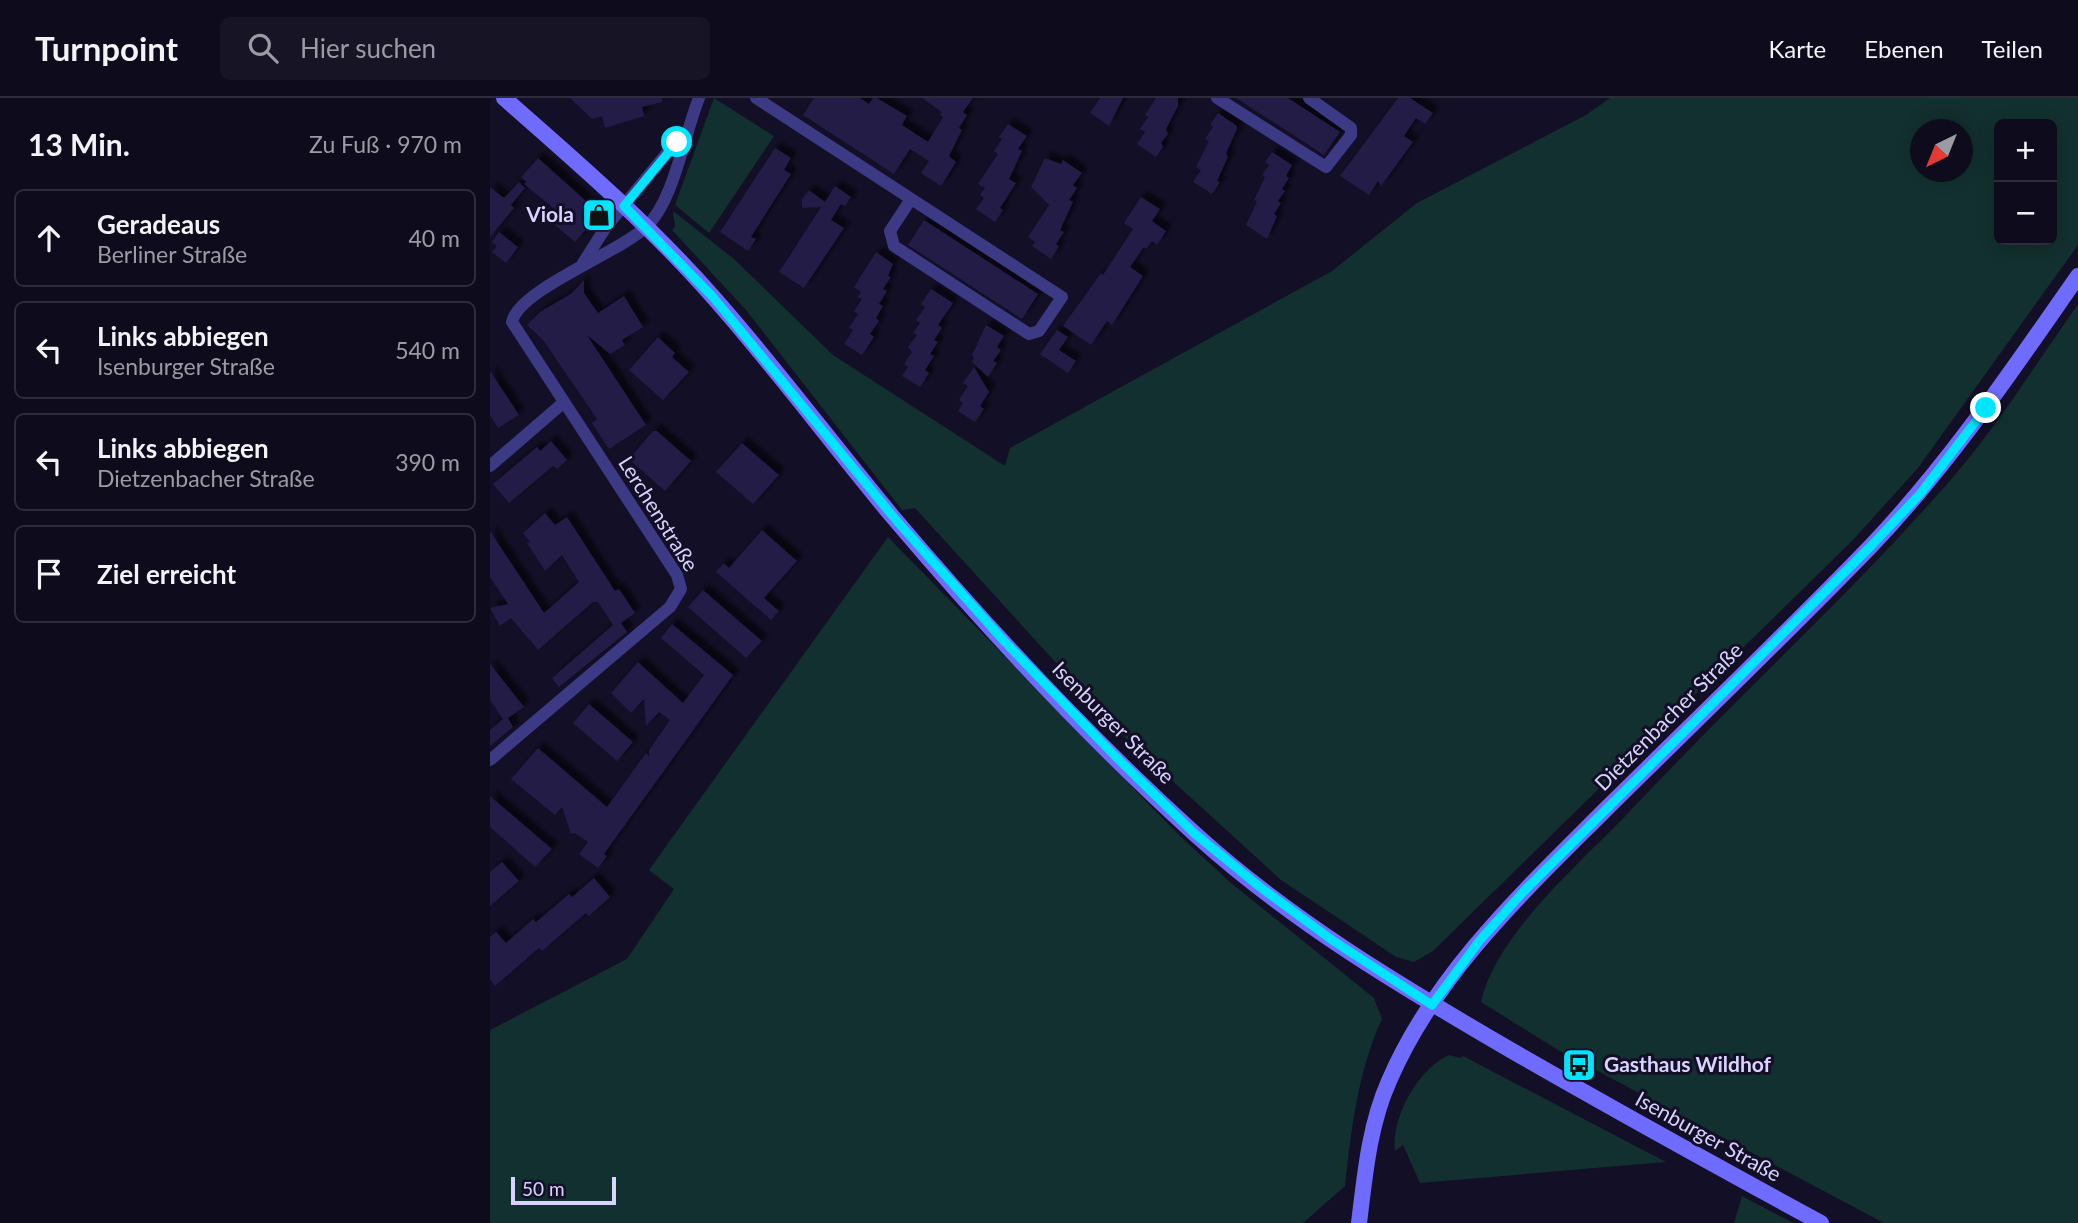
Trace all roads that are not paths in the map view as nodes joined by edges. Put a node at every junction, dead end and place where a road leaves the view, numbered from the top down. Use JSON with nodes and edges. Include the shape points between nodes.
{"nodes":[{"id":1,"x":504,"y":98,"type":"edge"},
{"id":2,"x":699,"y":98,"type":"edge"},
{"id":3,"x":756,"y":98,"type":"edge"},
{"id":4,"x":1217,"y":98,"type":"edge"},
{"id":5,"x":1309,"y":98,"type":"edge"},
{"id":6,"x":689,"y":123,"type":"junction"},
{"id":7,"x":911,"y":199,"type":"junction"},
{"id":8,"x":624,"y":206,"type":"junction"},
{"id":9,"x":646,"y":227,"type":"junction"},
{"id":10,"x":583,"y":263,"type":"junction"},
{"id":11,"x":2078,"y":276,"type":"edge"},
{"id":12,"x":564,"y":403,"type":"junction"},
{"id":13,"x":490,"y":466,"type":"edge"},
{"id":14,"x":490,"y":760,"type":"edge"},
{"id":15,"x":1432,"y":1005,"type":"junction"},
{"id":16,"x":1359,"y":1223,"type":"edge"},
{"id":17,"x":1821,"y":1223,"type":"edge"}],
"edges":[{"from":1,"to":8,"type":"main road","name":"Isenburger Straße"},
{"from":2,"to":6,"type":"street"},
{"from":3,"to":7,"type":"street"},
{"from":4,"to":5,"type":"street","via":[[1326,167],[1351,135],[1351,128]]},
{"from":6,"to":8,"type":"street","name":"Lerchenstraße"},
{"from":6,"to":9,"type":"street","via":[[670,188]]},
{"from":7,"to":7,"type":"street","via":[[890,231],[894,246],[1029,334],[1039,331],[1062,297]]},
{"from":8,"to":9,"type":"main road","name":"Isenburger Straße"},
{"from":8,"to":10,"type":"street","name":"Lerchenstraße"},
{"from":9,"to":10,"type":"street","name":"Lerchenstraße","via":[[600,258]]},
{"from":9,"to":15,"type":"main road","name":"Isenburger Straße","via":[[713,297],[905,531],[1114,755],[1194,833],[1260,887]]},
{"from":10,"to":12,"type":"street","name":"Lerchenstraße","via":[[521,306],[512,322]]},
{"from":11,"to":15,"type":"main road","name":"Dietzenbacher Straße","via":[[1920,494],[1524,891]]},
{"from":12,"to":13,"type":"street"},
{"from":12,"to":14,"type":"street","name":"Lerchenstraße","via":[[677,575],[681,589],[670,607]]},
{"from":15,"to":16,"type":"main road","name":"Dietzenbacher Straße","via":[[1402,1053],[1381,1101]]},
{"from":15,"to":17,"type":"main road","name":"Isenburger Straße"}]}
